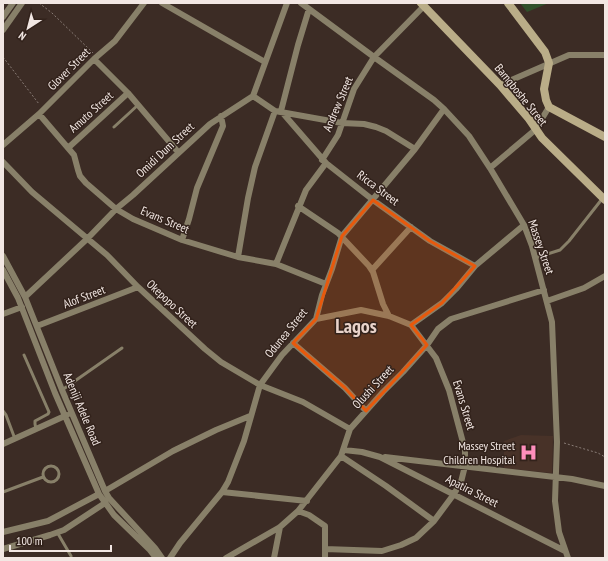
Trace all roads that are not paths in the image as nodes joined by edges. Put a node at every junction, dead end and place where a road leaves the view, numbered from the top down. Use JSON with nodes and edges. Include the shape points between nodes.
{"nodes":[{"id":1,"x":13,"y":3,"type":"edge"},
{"id":2,"x":22,"y":3,"type":"edge"},
{"id":3,"x":144,"y":3,"type":"edge"},
{"id":4,"x":162,"y":3,"type":"edge"},
{"id":5,"x":287,"y":3,"type":"edge"},
{"id":6,"x":301,"y":3,"type":"edge"},
{"id":7,"x":508,"y":3,"type":"edge"},
{"id":8,"x":423,"y":5,"type":"edge"},
{"id":9,"x":309,"y":9,"type":"junction"},
{"id":10,"x":3,"y":17,"type":"edge"},
{"id":11,"x":3,"y":30,"type":"edge"},
{"id":12,"x":605,"y":55,"type":"edge"},
{"id":13,"x":374,"y":57,"type":"junction"},
{"id":14,"x":94,"y":59,"type":"junction"},
{"id":15,"x":265,"y":62,"type":"junction"},
{"id":16,"x":548,"y":63,"type":"junction"},
{"id":17,"x":500,"y":85,"type":"junction"},
{"id":18,"x":128,"y":93,"type":"junction"},
{"id":19,"x":253,"y":96,"type":"junction"},
{"id":20,"x":138,"y":105,"type":"junction"},
{"id":21,"x":549,"y":108,"type":"junction"},
{"id":22,"x":444,"y":109,"type":"junction"},
{"id":23,"x":278,"y":111,"type":"junction"},
{"id":24,"x":42,"y":112,"type":"junction"},
{"id":25,"x":221,"y":116,"type":"junction"},
{"id":26,"x":342,"y":123,"type":"junction"},
{"id":27,"x":114,"y":127,"type":"dead end"},
{"id":28,"x":534,"y":130,"type":"junction"},
{"id":29,"x":605,"y":137,"type":"edge"},
{"id":30,"x":3,"y":145,"type":"edge"},
{"id":31,"x":68,"y":148,"type":"junction"},
{"id":32,"x":415,"y":149,"type":"junction"},
{"id":33,"x":178,"y":152,"type":"junction"},
{"id":34,"x":3,"y":162,"type":"edge"},
{"id":35,"x":324,"y":162,"type":"junction"},
{"id":36,"x":490,"y":168,"type":"junction"},
{"id":37,"x":604,"y":199,"type":"edge"},
{"id":38,"x":373,"y":200,"type":"junction"},
{"id":39,"x":298,"y":206,"type":"junction"},
{"id":40,"x":116,"y":209,"type":"junction"},
{"id":41,"x":524,"y":225,"type":"junction"},
{"id":42,"x":412,"y":227,"type":"junction"},
{"id":43,"x":342,"y":236,"type":"junction"},
{"id":44,"x":88,"y":238,"type":"junction"},
{"id":45,"x":182,"y":240,"type":"junction"},
{"id":46,"x":3,"y":256,"type":"edge"},
{"id":47,"x":238,"y":257,"type":"junction"},
{"id":48,"x":535,"y":258,"type":"junction"},
{"id":49,"x":276,"y":264,"type":"junction"},
{"id":50,"x":475,"y":266,"type":"junction"},
{"id":51,"x":3,"y":270,"type":"edge"},
{"id":52,"x":372,"y":270,"type":"junction"},
{"id":53,"x":605,"y":276,"type":"edge"},
{"id":54,"x":326,"y":284,"type":"junction"},
{"id":55,"x":138,"y":287,"type":"junction"},
{"id":56,"x":544,"y":290,"type":"junction"},
{"id":57,"x":25,"y":296,"type":"junction"},
{"id":58,"x":547,"y":301,"type":"junction"},
{"id":59,"x":22,"y":307,"type":"junction"},
{"id":60,"x":3,"y":314,"type":"edge"},
{"id":61,"x":389,"y":316,"type":"junction"},
{"id":62,"x":316,"y":319,"type":"junction"},
{"id":63,"x":411,"y":325,"type":"junction"},
{"id":64,"x":37,"y":326,"type":"junction"},
{"id":65,"x":293,"y":343,"type":"junction"},
{"id":66,"x":427,"y":345,"type":"junction"},
{"id":67,"x":122,"y":348,"type":"dead end"},
{"id":68,"x":24,"y":355,"type":"dead end"},
{"id":69,"x":260,"y":385,"type":"junction"},
{"id":70,"x":62,"y":390,"type":"junction"},
{"id":71,"x":3,"y":411,"type":"edge"},
{"id":72,"x":366,"y":411,"type":"junction"},
{"id":73,"x":72,"y":413,"type":"junction"},
{"id":74,"x":65,"y":416,"type":"junction"},
{"id":75,"x":250,"y":416,"type":"junction"},
{"id":76,"x":36,"y":429,"type":"junction"},
{"id":77,"x":350,"y":429,"type":"junction"},
{"id":78,"x":15,"y":438,"type":"junction"},
{"id":79,"x":3,"y":444,"type":"edge"},
{"id":80,"x":343,"y":453,"type":"junction"},
{"id":81,"x":380,"y":457,"type":"junction"},
{"id":82,"x":465,"y":466,"type":"junction"},
{"id":83,"x":44,"y":477,"type":"junction"},
{"id":84,"x":555,"y":477,"type":"junction"},
{"id":85,"x":605,"y":486,"type":"edge"},
{"id":86,"x":3,"y":492,"type":"edge"},
{"id":87,"x":222,"y":492,"type":"junction"},
{"id":88,"x":102,"y":493,"type":"junction"},
{"id":89,"x":454,"y":494,"type":"junction"},
{"id":90,"x":307,"y":501,"type":"junction"},
{"id":91,"x":106,"y":503,"type":"junction"},
{"id":92,"x":298,"y":511,"type":"junction"},
{"id":93,"x":434,"y":521,"type":"junction"},
{"id":94,"x":280,"y":527,"type":"junction"},
{"id":95,"x":3,"y":532,"type":"edge"},
{"id":96,"x":57,"y":532,"type":"junction"},
{"id":97,"x":3,"y":549,"type":"edge"},
{"id":98,"x":325,"y":549,"type":"junction"},
{"id":99,"x":565,"y":551,"type":"junction"},
{"id":100,"x":71,"y":556,"type":"dead end"},
{"id":101,"x":156,"y":558,"type":"edge"},
{"id":102,"x":162,"y":558,"type":"edge"},
{"id":103,"x":170,"y":558,"type":"edge"},
{"id":104,"x":226,"y":558,"type":"edge"},
{"id":105,"x":274,"y":558,"type":"edge"},
{"id":106,"x":325,"y":558,"type":"edge"},
{"id":107,"x":568,"y":558,"type":"edge"}],
"edges":[{"from":1,"to":10,"type":"street"},
{"from":2,"to":11,"type":"street"},
{"from":3,"to":14,"type":"street","name":"Glover Street","via":[[115,40]]},
{"from":4,"to":15,"type":"street"},
{"from":5,"to":15,"type":"street"},
{"from":6,"to":9,"type":"street","name":"Massey Street"},
{"from":7,"to":16,"type":"main road","via":[[545,52]]},
{"from":8,"to":13,"type":"street","name":"Andrew Street"},
{"from":8,"to":17,"type":"main road","name":"Bamgboshe Street"},
{"from":9,"to":13,"type":"street","name":"Massey Street"},
{"from":9,"to":23,"type":"street"},
{"from":12,"to":16,"type":"street","via":[[569,55]]},
{"from":13,"to":22,"type":"street","name":"Massey Street"},
{"from":13,"to":26,"type":"street","name":"Andrew Street","via":[[354,89]]},
{"from":14,"to":18,"type":"street"},
{"from":14,"to":24,"type":"street","name":"Glover Street"},
{"from":15,"to":19,"type":"street"},
{"from":16,"to":17,"type":"street"},
{"from":16,"to":21,"type":"main road","via":[[544,89]]},
{"from":17,"to":28,"type":"main road","name":"Bamgboshe Street","via":[[529,119]]},
{"from":18,"to":20,"type":"street"},
{"from":18,"to":31,"type":"street","name":"Amuto Street"},
{"from":19,"to":23,"type":"street"},
{"from":19,"to":25,"type":"street","name":"Omidi Dum Street"},
{"from":20,"to":27,"type":"lane"},
{"from":20,"to":33,"type":"street"},
{"from":21,"to":28,"type":"street"},
{"from":21,"to":29,"type":"main road"},
{"from":22,"to":32,"type":"street","name":"Odunea Street"},
{"from":22,"to":36,"type":"street","name":"Massey Street","via":[[469,136]]},
{"from":23,"to":26,"type":"street"},
{"from":23,"to":35,"type":"street","name":"Ricca Street"},
{"from":23,"to":47,"type":"street","via":[[256,167]]},
{"from":24,"to":30,"type":"street","name":"Glover Street"},
{"from":24,"to":31,"type":"street","name":"Evans Street"},
{"from":25,"to":33,"type":"street","name":"Omidi Dum Street"},
{"from":25,"to":45,"type":"street","via":[[223,126],[197,188]]},
{"from":26,"to":32,"type":"street","via":[[376,127]]},
{"from":26,"to":35,"type":"street","name":"Andrew Street"},
{"from":28,"to":36,"type":"street"},
{"from":28,"to":37,"type":"main road","name":"Bamgboshe Street"},
{"from":31,"to":40,"type":"street","name":"Evans Street","via":[[74,155],[80,176]]},
{"from":32,"to":38,"type":"street","name":"Odunea Street"},
{"from":33,"to":40,"type":"street","name":"Omidi Dum Street"},
{"from":34,"to":44,"type":"street","name":"Okepopo Street","via":[[32,192]]},
{"from":35,"to":38,"type":"street","name":"Ricca Street"},
{"from":35,"to":39,"type":"street","name":"Andrew Street"},
{"from":36,"to":41,"type":"street","name":"Massey Street"},
{"from":37,"to":48,"type":"lane","via":[[560,250]]},
{"from":38,"to":42,"type":"street","name":"Ricca Street"},
{"from":38,"to":43,"type":"street","name":"Odunea Street"},
{"from":39,"to":43,"type":"street"},
{"from":39,"to":49,"type":"street","name":"Andrew Street"},
{"from":40,"to":44,"type":"street","name":"Omidi Dum Street"},
{"from":40,"to":45,"type":"street","name":"Evans Street"},
{"from":41,"to":48,"type":"street","name":"Massey Street"},
{"from":41,"to":50,"type":"street"},
{"from":42,"to":50,"type":"street","name":"Ricca Street","via":[[430,241]]},
{"from":42,"to":52,"type":"street"},
{"from":43,"to":52,"type":"street"},
{"from":43,"to":54,"type":"street","name":"Odunea Street"},
{"from":44,"to":55,"type":"street","name":"Okepopo Street"},
{"from":44,"to":57,"type":"street","name":"Omidi Dum Street"},
{"from":45,"to":47,"type":"street","name":"Evans Street"},
{"from":46,"to":57,"type":"street","name":"Adeniji Adele Road"},
{"from":47,"to":49,"type":"street","name":"Evans Street"},
{"from":48,"to":56,"type":"street","name":"Massey Street"},
{"from":49,"to":54,"type":"street","name":"Evans Street"},
{"from":50,"to":63,"type":"street","via":[[442,303]]},
{"from":51,"to":59,"type":"street","name":"Adeniji Adele Road"},
{"from":52,"to":61,"type":"street"},
{"from":53,"to":58,"type":"street","via":[[584,288]]},
{"from":54,"to":62,"type":"street","name":"Odunea Street"},
{"from":55,"to":64,"type":"street","name":"Alof Street"},
{"from":55,"to":69,"type":"street","name":"Okepopo Street","via":[[221,362]]},
{"from":56,"to":58,"type":"street","name":"Massey Street"},
{"from":56,"to":66,"type":"street","name":"Olushi Street","via":[[451,319],[438,329]]},
{"from":57,"to":64,"type":"street","name":"Adeniji Adele Road"},
{"from":58,"to":84,"type":"street","name":"Massey Street","via":[[552,322],[557,442]]},
{"from":59,"to":60,"type":"street"},
{"from":59,"to":74,"type":"street","name":"Adeniji Adele Road"},
{"from":61,"to":62,"type":"street","name":"Evans Street","via":[[361,310]]},
{"from":61,"to":63,"type":"street","name":"Evans Street"},
{"from":62,"to":65,"type":"street","name":"Odunea Street"},
{"from":63,"to":66,"type":"street","name":"Evans Street"},
{"from":64,"to":70,"type":"street","name":"Adeniji Adele Road"},
{"from":65,"to":69,"type":"street","name":"Odunea Street"},
{"from":65,"to":72,"type":"street","via":[[345,388]]},
{"from":66,"to":72,"type":"street","name":"Olushi Street"},
{"from":66,"to":82,"type":"street","name":"Evans Street","via":[[436,358],[449,390],[465,450]]},
{"from":67,"to":70,"type":"lane"},
{"from":68,"to":76,"type":"lane","via":[[49,412],[36,421]]},
{"from":69,"to":75,"type":"street","name":"Odunea Street"},
{"from":69,"to":77,"type":"street","name":"Okepopo Street","via":[[303,402]]},
{"from":70,"to":73,"type":"street","name":"Adeniji Adele Road"},
{"from":71,"to":78,"type":"lane"},
{"from":72,"to":77,"type":"street","name":"Olushi Street"},
{"from":73,"to":74,"type":"street"},
{"from":73,"to":88,"type":"street","name":"Adeniji Adele Road"},
{"from":74,"to":76,"type":"street"},
{"from":74,"to":88,"type":"street","name":"Adeniji Adele Road"},
{"from":75,"to":87,"type":"street","name":"Odunea Street","via":[[244,441]]},
{"from":75,"to":88,"type":"street","via":[[173,451]]},
{"from":76,"to":78,"type":"street"},
{"from":77,"to":80,"type":"street","name":"Olushi Street"},
{"from":78,"to":79,"type":"street"},
{"from":80,"to":81,"type":"street","name":"Apatira Street","via":[[362,452]]},
{"from":80,"to":90,"type":"street","name":"Olushi Street"},
{"from":80,"to":93,"type":"street"},
{"from":81,"to":82,"type":"street"},
{"from":81,"to":89,"type":"street","name":"Apatira Street"},
{"from":82,"to":84,"type":"street"},
{"from":82,"to":89,"type":"street","name":"Evans Street","via":[[461,482]]},
{"from":83,"to":83,"type":"lane","via":[[48,481],[54,481],[58,477],[58,471],[54,467],[48,467],[43,471]]},
{"from":83,"to":86,"type":"lane"},
{"from":84,"to":85,"type":"street"},
{"from":84,"to":99,"type":"street","name":"Massey Street","via":[[559,532]]},
{"from":87,"to":90,"type":"street"},
{"from":87,"to":103,"type":"street","name":"Odunea Street"},
{"from":88,"to":91,"type":"street","name":"Adeniji Adele Road"},
{"from":88,"to":95,"type":"street","via":[[48,521]]},
{"from":88,"to":102,"type":"street","name":"Adeniji Adele Road"},
{"from":89,"to":93,"type":"street","name":"Evans Street"},
{"from":89,"to":99,"type":"street","name":"Apatira Street"},
{"from":90,"to":92,"type":"street","name":"Olushi Street"},
{"from":91,"to":96,"type":"street"},
{"from":91,"to":101,"type":"street","name":"Adeniji Adele Road","via":[[114,515]]},
{"from":92,"to":94,"type":"street","name":"Olushi Street"},
{"from":92,"to":98,"type":"street","via":[[325,526]]},
{"from":93,"to":98,"type":"street","name":"Evans Street","via":[[416,538],[382,551]]},
{"from":94,"to":104,"type":"street","name":"Olushi Street"},
{"from":94,"to":105,"type":"street"},
{"from":96,"to":97,"type":"street"},
{"from":96,"to":100,"type":"lane"},
{"from":98,"to":106,"type":"street"},
{"from":99,"to":107,"type":"street","name":"Massey Street"}]}
